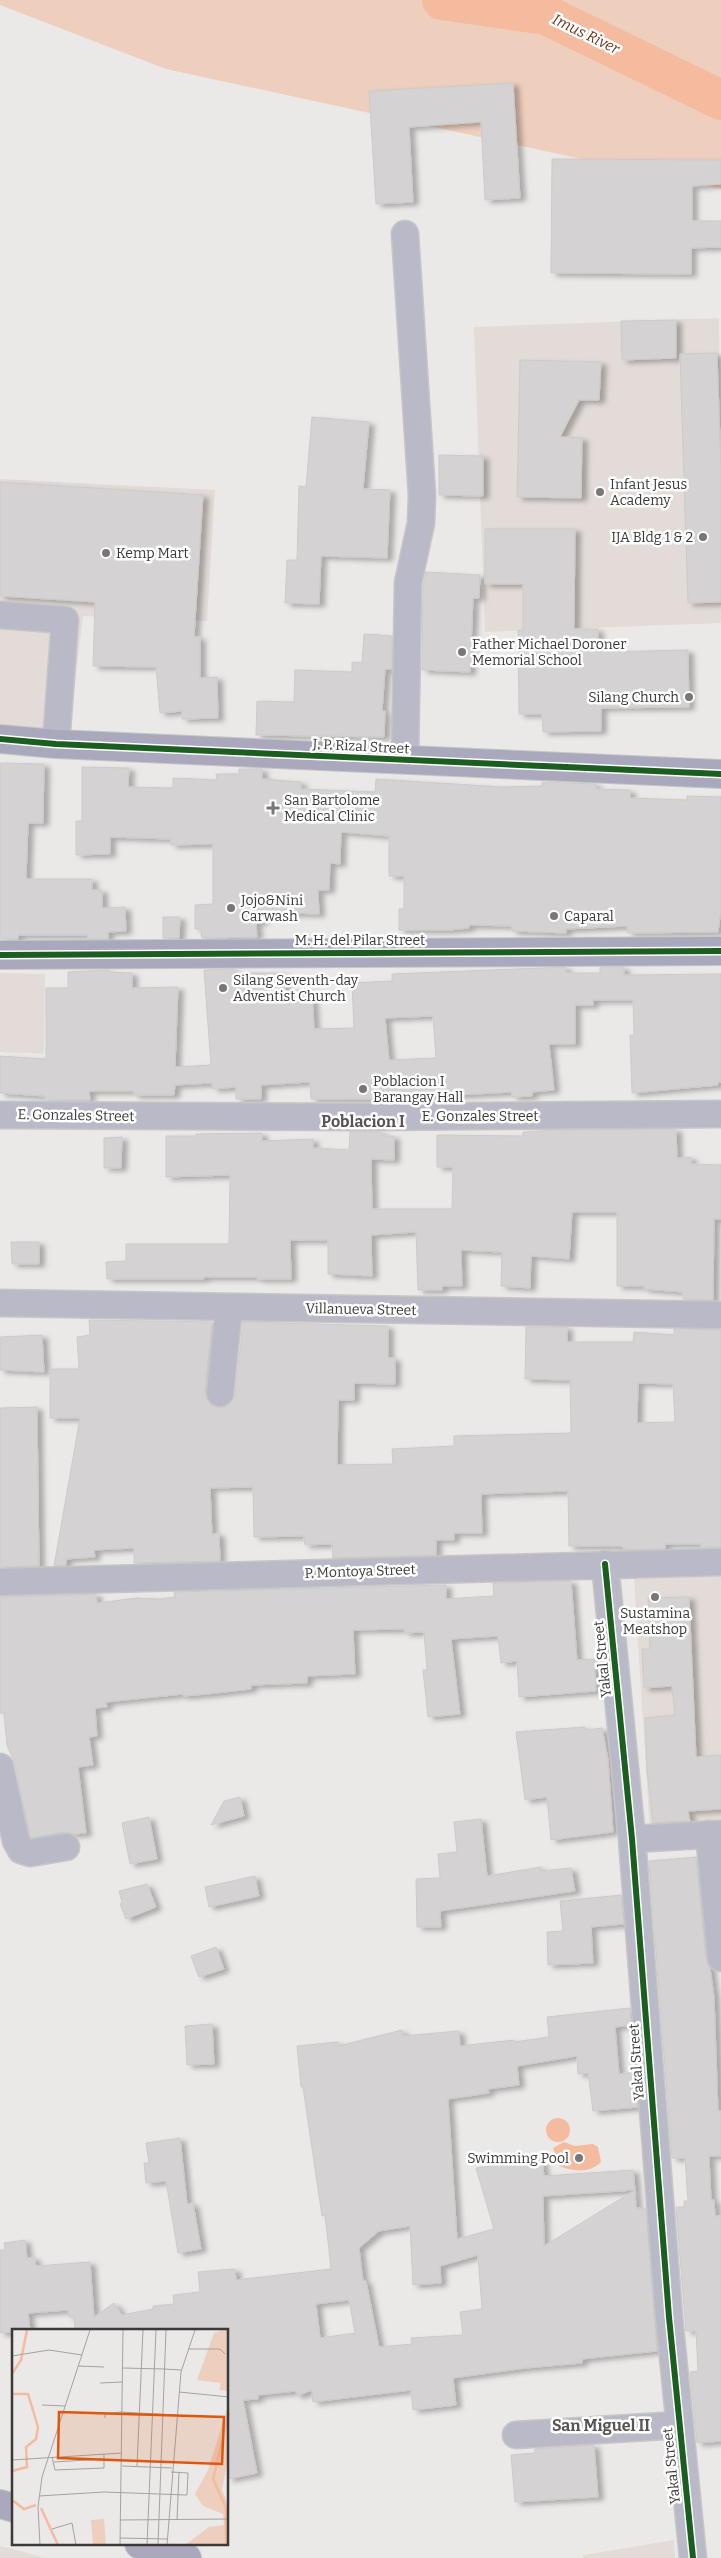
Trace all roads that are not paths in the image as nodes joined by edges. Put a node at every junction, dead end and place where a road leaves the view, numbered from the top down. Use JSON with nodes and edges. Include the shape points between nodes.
{"nodes":[{"id":1,"x":405,"y":234,"type":"dead end"},
{"id":2,"x":0,"y":615,"type":"edge"},
{"id":3,"x":0,"y":739,"type":"edge"},
{"id":4,"x":56,"y":744,"type":"junction"},
{"id":5,"x":405,"y":760,"type":"junction"},
{"id":6,"x":721,"y":774,"type":"edge"},
{"id":7,"x":721,"y":951,"type":"edge"},
{"id":8,"x":0,"y":955,"type":"edge"},
{"id":9,"x":0,"y":1114,"type":"edge"},
{"id":10,"x":721,"y":1114,"type":"edge"},
{"id":11,"x":0,"y":1303,"type":"edge"},
{"id":12,"x":229,"y":1307,"type":"junction"},
{"id":13,"x":721,"y":1315,"type":"edge"},
{"id":14,"x":220,"y":1393,"type":"dead end"},
{"id":15,"x":721,"y":1562,"type":"edge"},
{"id":16,"x":605,"y":1564,"type":"junction"},
{"id":17,"x":0,"y":1582,"type":"edge"},
{"id":18,"x":0,"y":1767,"type":"edge"},
{"id":19,"x":715,"y":1834,"type":"edge"},
{"id":20,"x":632,"y":1838,"type":"junction"},
{"id":21,"x":66,"y":1847,"type":"dead end"},
{"id":22,"x":721,"y":1958,"type":"edge"},
{"id":23,"x":680,"y":2425,"type":"junction"},
{"id":24,"x":516,"y":2435,"type":"dead end"},
{"id":25,"x":146,"y":2546,"type":"edge"},
{"id":26,"x":187,"y":2558,"type":"edge"},
{"id":27,"x":693,"y":2558,"type":"edge"}],
"edges":[{"from":1,"to":5,"type":"street","via":[[422,495],[421,523],[408,583]]},
{"from":2,"to":4,"type":"street","via":[[65,620]]},
{"from":3,"to":4,"type":"main road","name":"J. P. Rizal Street"},
{"from":4,"to":5,"type":"main road","name":"J. P. Rizal Street"},
{"from":5,"to":6,"type":"main road","name":"J. P. Rizal Street"},
{"from":7,"to":8,"type":"main road","name":"M. H. del Pilar Street"},
{"from":9,"to":10,"type":"street","name":"E. Gonzales Street","via":[[366,1118]]},
{"from":11,"to":12,"type":"street","name":"Villanueva Street"},
{"from":12,"to":13,"type":"street","name":"Villanueva Street"},
{"from":12,"to":14,"type":"street"},
{"from":15,"to":16,"type":"street","name":"P. Montoya Street"},
{"from":16,"to":17,"type":"street","name":"P. Montoya Street"},
{"from":16,"to":20,"type":"street","name":"Yakal Street"},
{"from":18,"to":21,"type":"street","via":[[16,1842],[21,1850],[30,1853]]},
{"from":19,"to":20,"type":"street"},
{"from":19,"to":22,"type":"street"},
{"from":20,"to":23,"type":"street","name":"Yakal Street"},
{"from":23,"to":24,"type":"street"},
{"from":23,"to":27,"type":"street","name":"Yakal Street"},
{"from":25,"to":26,"type":"main road"}]}
